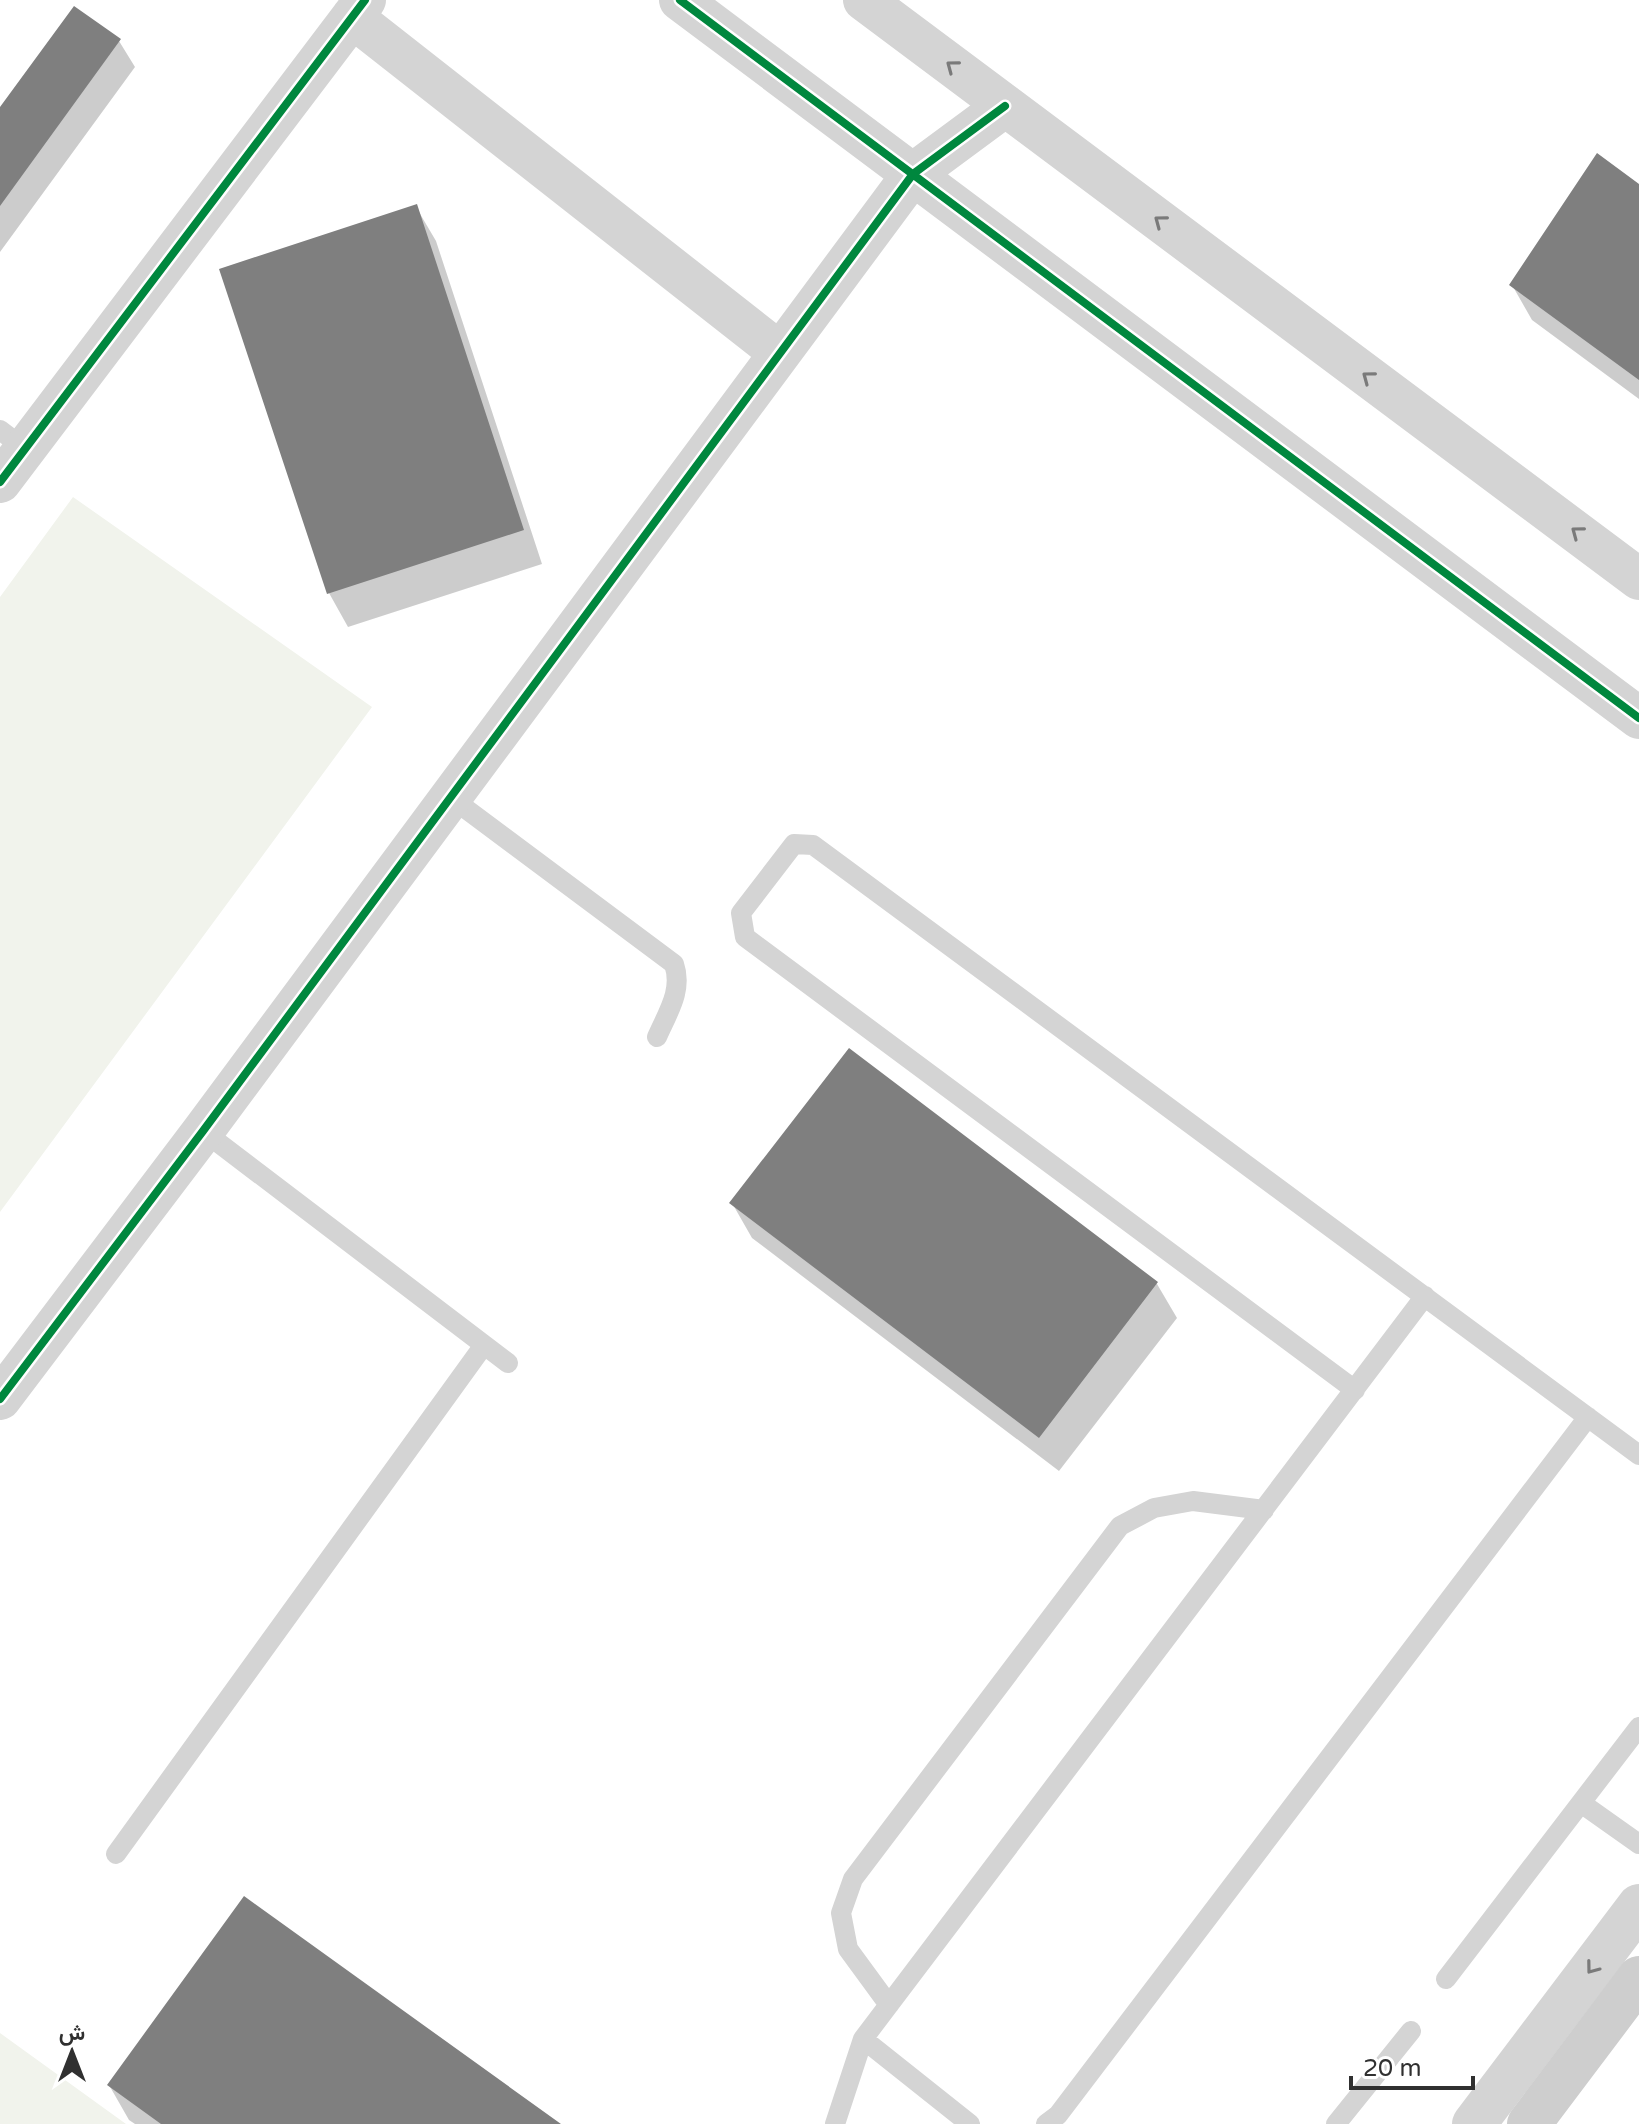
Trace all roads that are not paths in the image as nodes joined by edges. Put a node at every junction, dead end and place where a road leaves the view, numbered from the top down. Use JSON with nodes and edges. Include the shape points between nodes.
{"nodes":[{"id":1,"x":680,"y":0,"type":"edge"},
{"id":2,"x":864,"y":0,"type":"edge"},
{"id":3,"x":359,"y":8,"type":"edge"},
{"id":4,"x":1005,"y":106,"type":"junction"},
{"id":5,"x":913,"y":174,"type":"junction"},
{"id":6,"x":779,"y":352,"type":"junction"},
{"id":7,"x":12,"y":440,"type":"edge"},
{"id":8,"x":0,"y":482,"type":"edge"},
{"id":9,"x":1639,"y":579,"type":"edge"},
{"id":10,"x":1639,"y":718,"type":"edge"},
{"id":11,"x":450,"y":797,"type":"junction"},
{"id":12,"x":657,"y":1037,"type":"dead end"},
{"id":13,"x":203,"y":1131,"type":"junction"},
{"id":14,"x":1425,"y":1296,"type":"junction"},
{"id":15,"x":484,"y":1345,"type":"junction"},
{"id":16,"x":508,"y":1363,"type":"dead end"},
{"id":17,"x":1355,"y":1390,"type":"junction"},
{"id":18,"x":0,"y":1399,"type":"edge"},
{"id":19,"x":1588,"y":1417,"type":"junction"},
{"id":20,"x":1639,"y":1455,"type":"edge"},
{"id":21,"x":1264,"y":1510,"type":"junction"},
{"id":22,"x":1639,"y":1727,"type":"edge"},
{"id":23,"x":1581,"y":1803,"type":"junction"},
{"id":24,"x":1639,"y":1844,"type":"edge"},
{"id":25,"x":116,"y":1854,"type":"dead end"},
{"id":26,"x":1639,"y":1906,"type":"edge"},
{"id":27,"x":1639,"y":1978,"type":"edge"},
{"id":28,"x":1446,"y":1979,"type":"dead end"},
{"id":29,"x":889,"y":2005,"type":"junction"},
{"id":30,"x":1411,"y":2031,"type":"dead end"},
{"id":31,"x":863,"y":2039,"type":"junction"},
{"id":32,"x":835,"y":2124,"type":"edge"},
{"id":33,"x":970,"y":2124,"type":"edge"},
{"id":34,"x":1046,"y":2124,"type":"edge"},
{"id":35,"x":1336,"y":2124,"type":"edge"},
{"id":36,"x":1474,"y":2124,"type":"edge"},
{"id":37,"x":1529,"y":2124,"type":"edge"}],
"edges":[{"from":1,"to":5,"type":"street"},
{"from":4,"to":2,"type":"street","one_way":true},
{"from":3,"to":6,"type":"street"},
{"from":3,"to":7,"type":"street"},
{"from":4,"to":5,"type":"street"},
{"from":9,"to":4,"type":"street","one_way":true},
{"from":5,"to":6,"type":"street"},
{"from":5,"to":10,"type":"street"},
{"from":6,"to":11,"type":"street"},
{"from":7,"to":8,"type":"street"},
{"from":11,"to":12,"type":"lane","via":[[674,964],[677,990]]},
{"from":11,"to":13,"type":"street"},
{"from":13,"to":15,"type":"lane"},
{"from":13,"to":18,"type":"street"},
{"from":14,"to":17,"type":"lane"},
{"from":14,"to":17,"type":"lane","via":[[813,845],[794,844],[741,913],[745,937]]},
{"from":14,"to":19,"type":"lane"},
{"from":15,"to":16,"type":"lane"},
{"from":15,"to":25,"type":"lane"},
{"from":17,"to":21,"type":"lane"},
{"from":19,"to":20,"type":"lane"},
{"from":19,"to":34,"type":"lane","via":[[1058,2115]]},
{"from":21,"to":29,"type":"lane"},
{"from":21,"to":29,"type":"lane","via":[[1193,1501],[1154,1508],[1120,1526],[872,1853],[853,1879],[841,1913],[848,1949]]},
{"from":22,"to":23,"type":"lane"},
{"from":23,"to":24,"type":"lane"},
{"from":23,"to":28,"type":"lane"},
{"from":26,"to":36,"type":"street","one_way":true},
{"from":27,"to":37,"type":"main road"},
{"from":29,"to":31,"type":"lane"},
{"from":30,"to":35,"type":"lane"},
{"from":31,"to":32,"type":"lane"},
{"from":31,"to":33,"type":"lane"}]}
